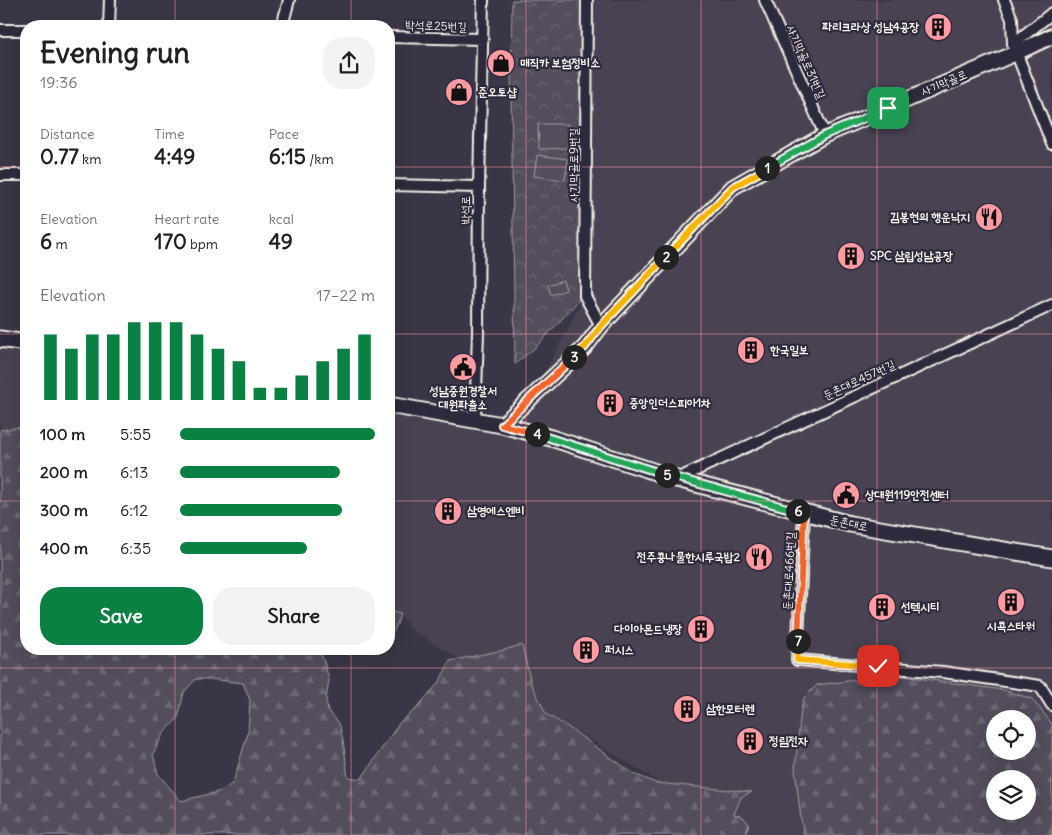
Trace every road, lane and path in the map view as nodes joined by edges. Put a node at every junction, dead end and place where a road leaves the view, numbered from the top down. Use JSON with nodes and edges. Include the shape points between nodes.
{"nodes":[{"id":1,"x":110,"y":0,"type":"edge"},
{"id":2,"x":289,"y":0,"type":"edge"},
{"id":3,"x":483,"y":0,"type":"edge"},
{"id":4,"x":587,"y":0,"type":"edge"},
{"id":5,"x":765,"y":0,"type":"edge"},
{"id":6,"x":1004,"y":0,"type":"edge"},
{"id":7,"x":1052,"y":13,"type":"edge"},
{"id":8,"x":109,"y":20,"type":"edge"},
{"id":9,"x":284,"y":20,"type":"edge"},
{"id":10,"x":0,"y":30,"type":"edge"},
{"id":11,"x":20,"y":30,"type":"edge"},
{"id":12,"x":1052,"y":36,"type":"edge"},
{"id":13,"x":395,"y":38,"type":"edge"},
{"id":14,"x":483,"y":39,"type":"junction"},
{"id":15,"x":1014,"y":48,"type":"junction"},
{"id":16,"x":825,"y":135,"type":"junction"},
{"id":17,"x":1052,"y":144,"type":"edge"},
{"id":18,"x":0,"y":175,"type":"edge"},
{"id":19,"x":20,"y":175,"type":"edge"},
{"id":20,"x":395,"y":185,"type":"edge"},
{"id":21,"x":479,"y":187,"type":"junction"},
{"id":22,"x":1052,"y":305,"type":"edge"},
{"id":23,"x":601,"y":326,"type":"junction"},
{"id":24,"x":0,"y":339,"type":"edge"},
{"id":25,"x":20,"y":342,"type":"edge"},
{"id":26,"x":395,"y":407,"type":"edge"},
{"id":27,"x":475,"y":420,"type":"junction"},
{"id":28,"x":502,"y":425,"type":"junction"},
{"id":29,"x":677,"y":478,"type":"junction"},
{"id":30,"x":804,"y":512,"type":"junction"},
{"id":31,"x":1052,"y":558,"type":"edge"},
{"id":32,"x":1052,"y":705,"type":"edge"}],
"edges":[{"from":1,"to":8,"type":"street"},
{"from":2,"to":9,"type":"street"},
{"from":3,"to":14,"type":"street","name":"박석로"},
{"from":4,"to":23,"type":"street","name":"사기막골로9번길","via":[[585,296]]},
{"from":5,"to":16,"type":"street","name":"사기막골로31번길"},
{"from":6,"to":15,"type":"street","via":[[1012,19]]},
{"from":7,"to":15,"type":"street"},
{"from":10,"to":11,"type":"street"},
{"from":12,"to":15,"type":"street","name":"사기막골로"},
{"from":13,"to":14,"type":"street","name":"박석로25번길"},
{"from":14,"to":21,"type":"street","name":"박석로"},
{"from":15,"to":16,"type":"street","name":"사기막골로"},
{"from":15,"to":17,"type":"street"},
{"from":16,"to":23,"type":"street","name":"사기막골로","via":[[733,187]]},
{"from":18,"to":19,"type":"street"},
{"from":20,"to":21,"type":"street"},
{"from":21,"to":27,"type":"street","name":"박석로"},
{"from":22,"to":29,"type":"street","name":"둔촌대로457번길"},
{"from":23,"to":28,"type":"street","name":"사기막골로","via":[[585,347]]},
{"from":24,"to":25,"type":"main road"},
{"from":26,"to":27,"type":"main road","name":"둔촌대로"},
{"from":27,"to":28,"type":"main road","name":"둔촌대로"},
{"from":28,"to":29,"type":"main road","name":"둔촌대로"},
{"from":29,"to":30,"type":"main road","name":"둔촌대로"},
{"from":30,"to":31,"type":"main road","name":"둔촌대로","via":[[850,524]]},
{"from":30,"to":32,"type":"street","name":"둔촌대로466번길","via":[[797,660],[943,672],[1040,686]]}]}
